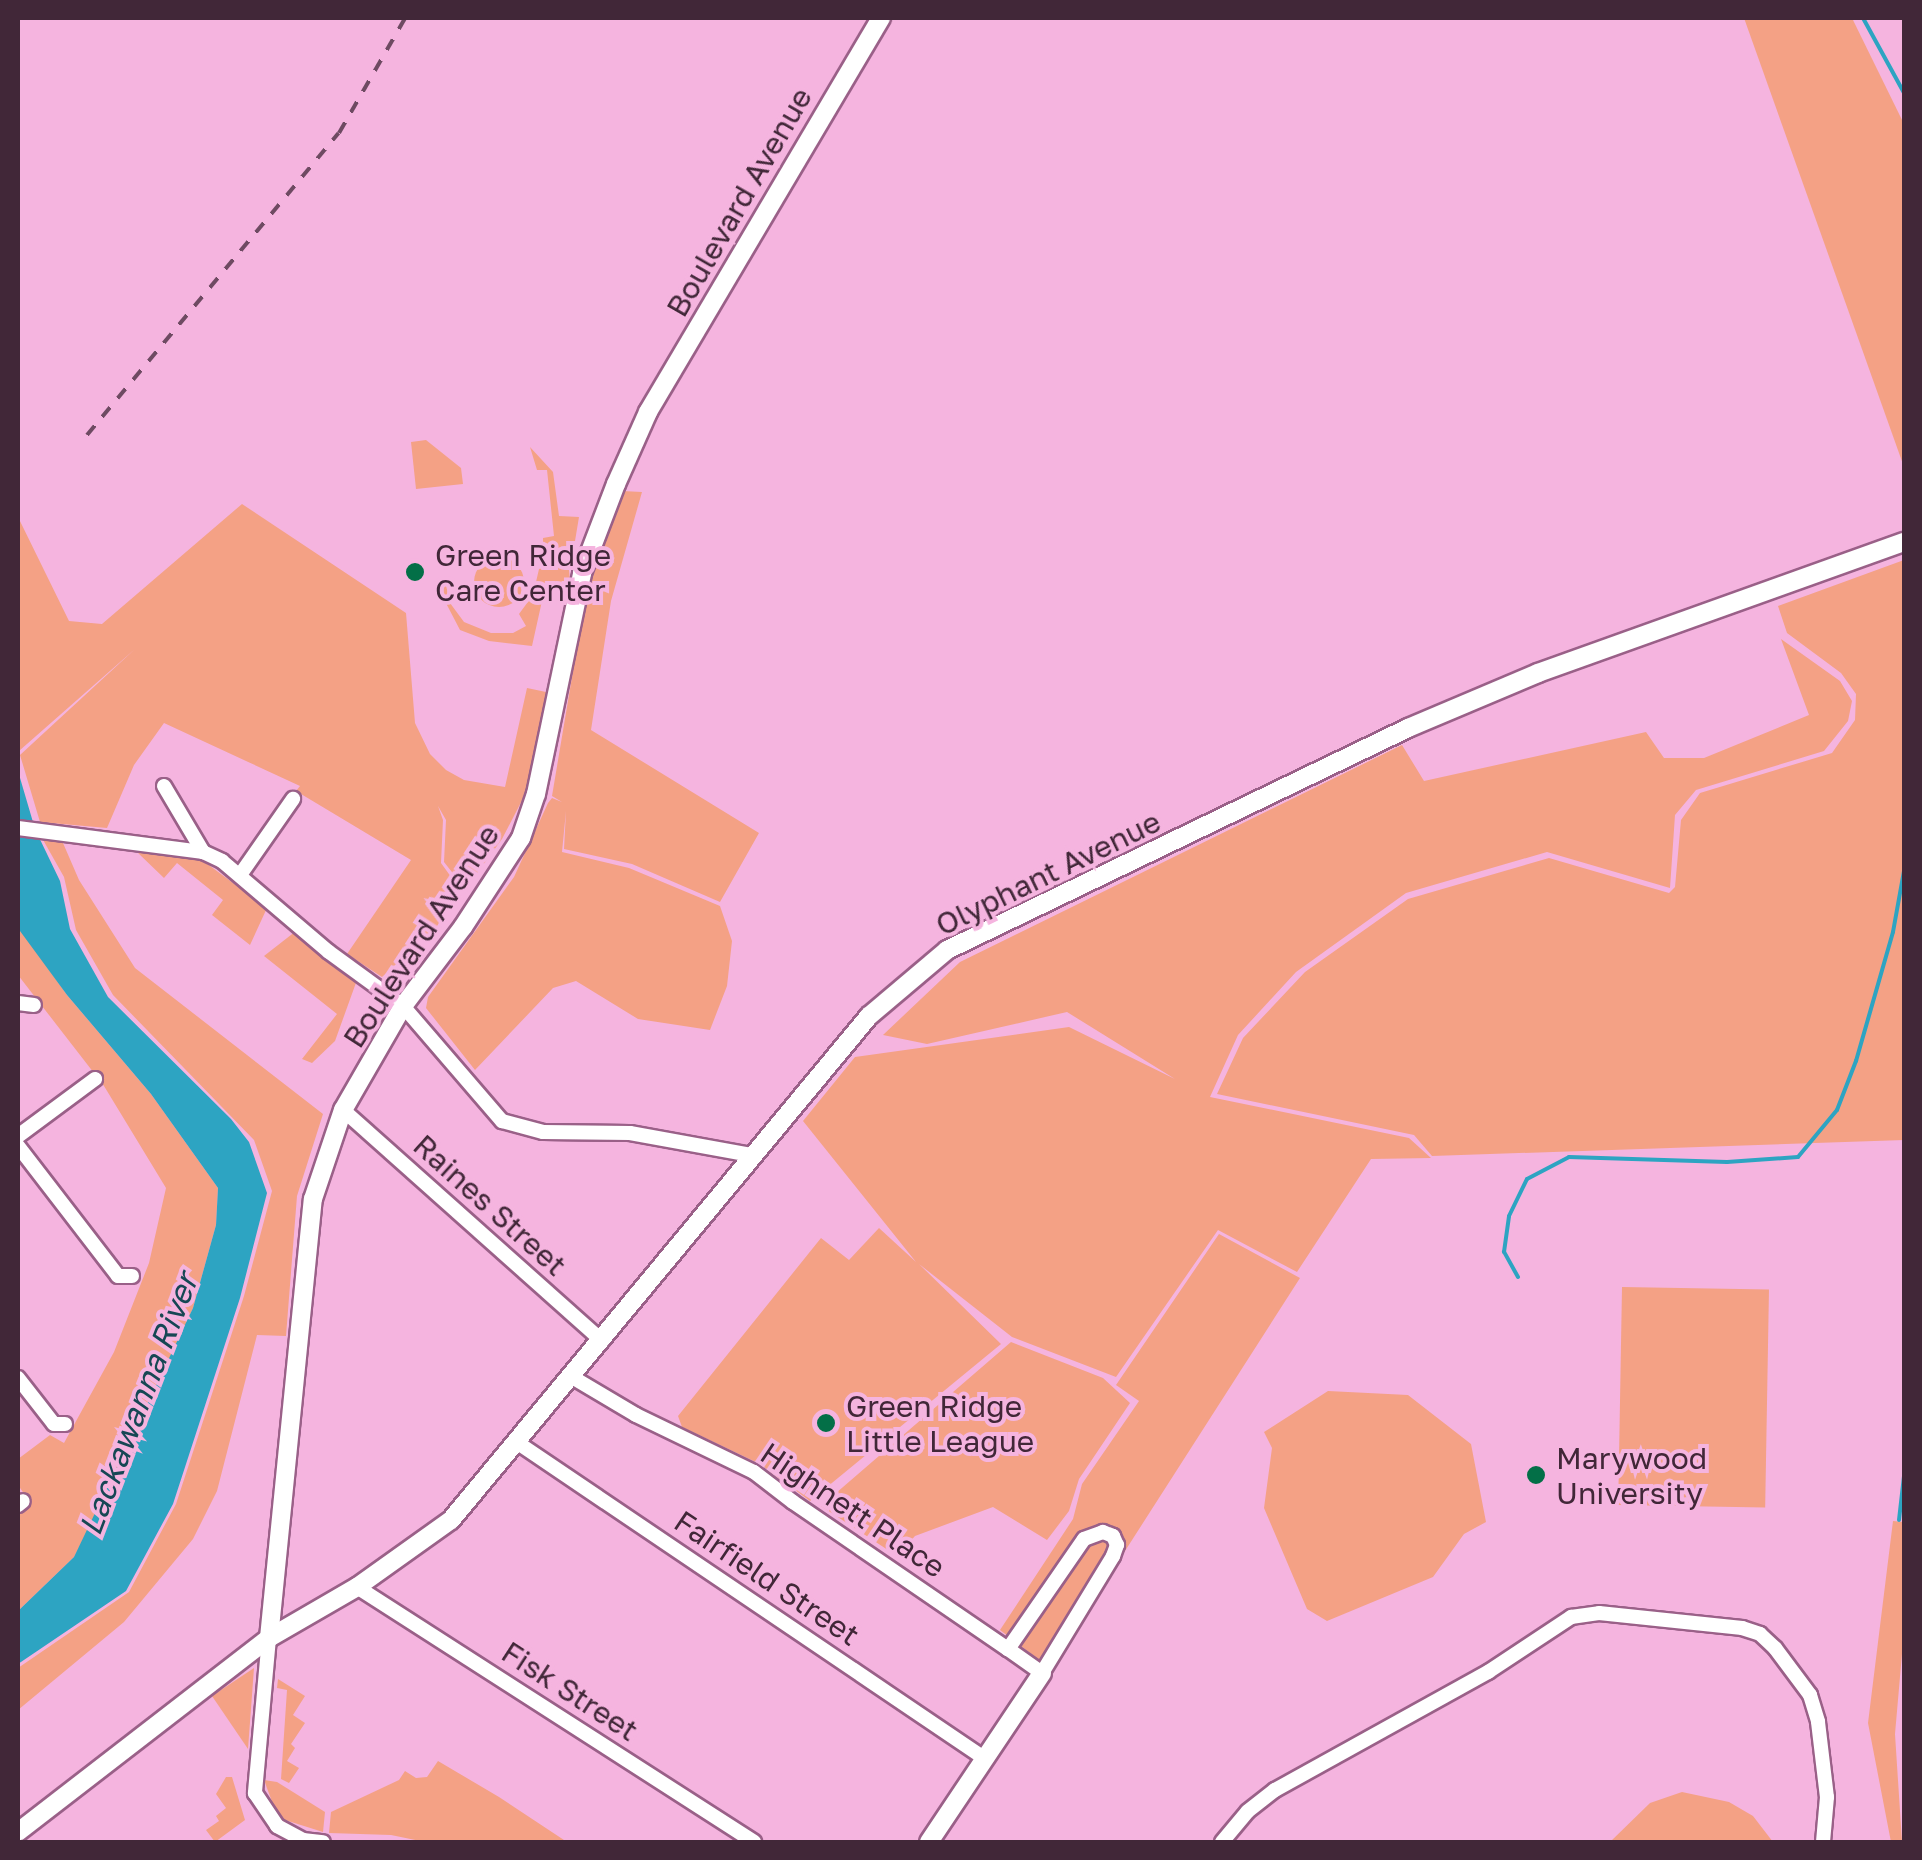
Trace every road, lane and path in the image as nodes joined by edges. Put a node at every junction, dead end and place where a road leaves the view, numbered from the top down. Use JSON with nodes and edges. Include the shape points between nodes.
{"nodes":[{"id":1,"x":881,"y":18,"type":"edge"},
{"id":2,"x":1904,"y":542,"type":"edge"},
{"id":3,"x":164,"y":786,"type":"dead end"},
{"id":4,"x":293,"y":799,"type":"dead end"},
{"id":5,"x":18,"y":828,"type":"edge"},
{"id":6,"x":202,"y":852,"type":"junction"},
{"id":7,"x":240,"y":875,"type":"junction"},
{"id":8,"x":18,"y":1003,"type":"edge"},
{"id":9,"x":34,"y":1005,"type":"dead end"},
{"id":10,"x":403,"y":1006,"type":"junction"},
{"id":11,"x":95,"y":1079,"type":"dead end"},
{"id":12,"x":343,"y":1110,"type":"junction"},
{"id":13,"x":18,"y":1136,"type":"edge"},
{"id":14,"x":18,"y":1146,"type":"edge"},
{"id":15,"x":751,"y":1155,"type":"junction"},
{"id":16,"x":132,"y":1276,"type":"dead end"},
{"id":17,"x":602,"y":1341,"type":"junction"},
{"id":18,"x":572,"y":1377,"type":"junction"},
{"id":19,"x":18,"y":1378,"type":"edge"},
{"id":20,"x":65,"y":1424,"type":"dead end"},
{"id":21,"x":518,"y":1443,"type":"junction"},
{"id":22,"x":356,"y":1587,"type":"junction"},
{"id":23,"x":269,"y":1638,"type":"junction"},
{"id":24,"x":1008,"y":1649,"type":"junction"},
{"id":25,"x":1042,"y":1672,"type":"junction"},
{"id":26,"x":984,"y":1758,"type":"junction"},
{"id":27,"x":18,"y":1832,"type":"edge"},
{"id":28,"x":933,"y":1841,"type":"edge"},
{"id":29,"x":323,"y":1842,"type":"edge"},
{"id":30,"x":754,"y":1842,"type":"edge"},
{"id":31,"x":1222,"y":1842,"type":"edge"},
{"id":32,"x":1823,"y":1842,"type":"edge"}],
"edges":[{"from":1,"to":10,"type":"street","name":"Boulevard Avenue","via":[[648,412],[582,573],[521,838]]},
{"from":2,"to":15,"type":"street","name":"Olyphant Avenue","via":[[1408,728],[947,950],[869,1016]]},
{"from":3,"to":6,"type":"street"},
{"from":4,"to":7,"type":"street"},
{"from":5,"to":6,"type":"street"},
{"from":6,"to":7,"type":"street"},
{"from":7,"to":10,"type":"street"},
{"from":8,"to":9,"type":"street"},
{"from":10,"to":12,"type":"street","name":"Boulevard Avenue"},
{"from":10,"to":15,"type":"street","via":[[502,1121],[543,1132],[630,1133]]},
{"from":11,"to":13,"type":"street"},
{"from":12,"to":17,"type":"street","name":"Raines Street"},
{"from":12,"to":23,"type":"street","name":"Boulevard Avenue","via":[[313,1199]]},
{"from":14,"to":16,"type":"street","via":[[118,1276]]},
{"from":15,"to":17,"type":"street","name":"Olyphant Avenue"},
{"from":17,"to":18,"type":"street","name":"Olyphant Avenue"},
{"from":18,"to":21,"type":"street","name":"Olyphant Avenue"},
{"from":18,"to":24,"type":"street","name":"Highnett Place","via":[[754,1472]]},
{"from":19,"to":20,"type":"street","via":[[54,1424]]},
{"from":21,"to":22,"type":"street","name":"Olyphant Avenue","via":[[451,1520]]},
{"from":21,"to":26,"type":"street","name":"Fairfield Street"},
{"from":22,"to":23,"type":"street","name":"Olyphant Avenue"},
{"from":22,"to":30,"type":"street","name":"Fisk Street"},
{"from":23,"to":27,"type":"street"},
{"from":23,"to":29,"type":"street","via":[[255,1792],[278,1826]]},
{"from":24,"to":25,"type":"street","name":"Highnett Place"},
{"from":24,"to":25,"type":"street","via":[[1084,1539],[1103,1532],[1113,1536],[1113,1556]]},
{"from":25,"to":26,"type":"street"},
{"from":26,"to":28,"type":"street"},
{"from":31,"to":32,"type":"street","via":[[1275,1790],[1571,1618],[1599,1613],[1742,1628],[1776,1648],[1810,1696],[1818,1722],[1827,1797]]}]}
